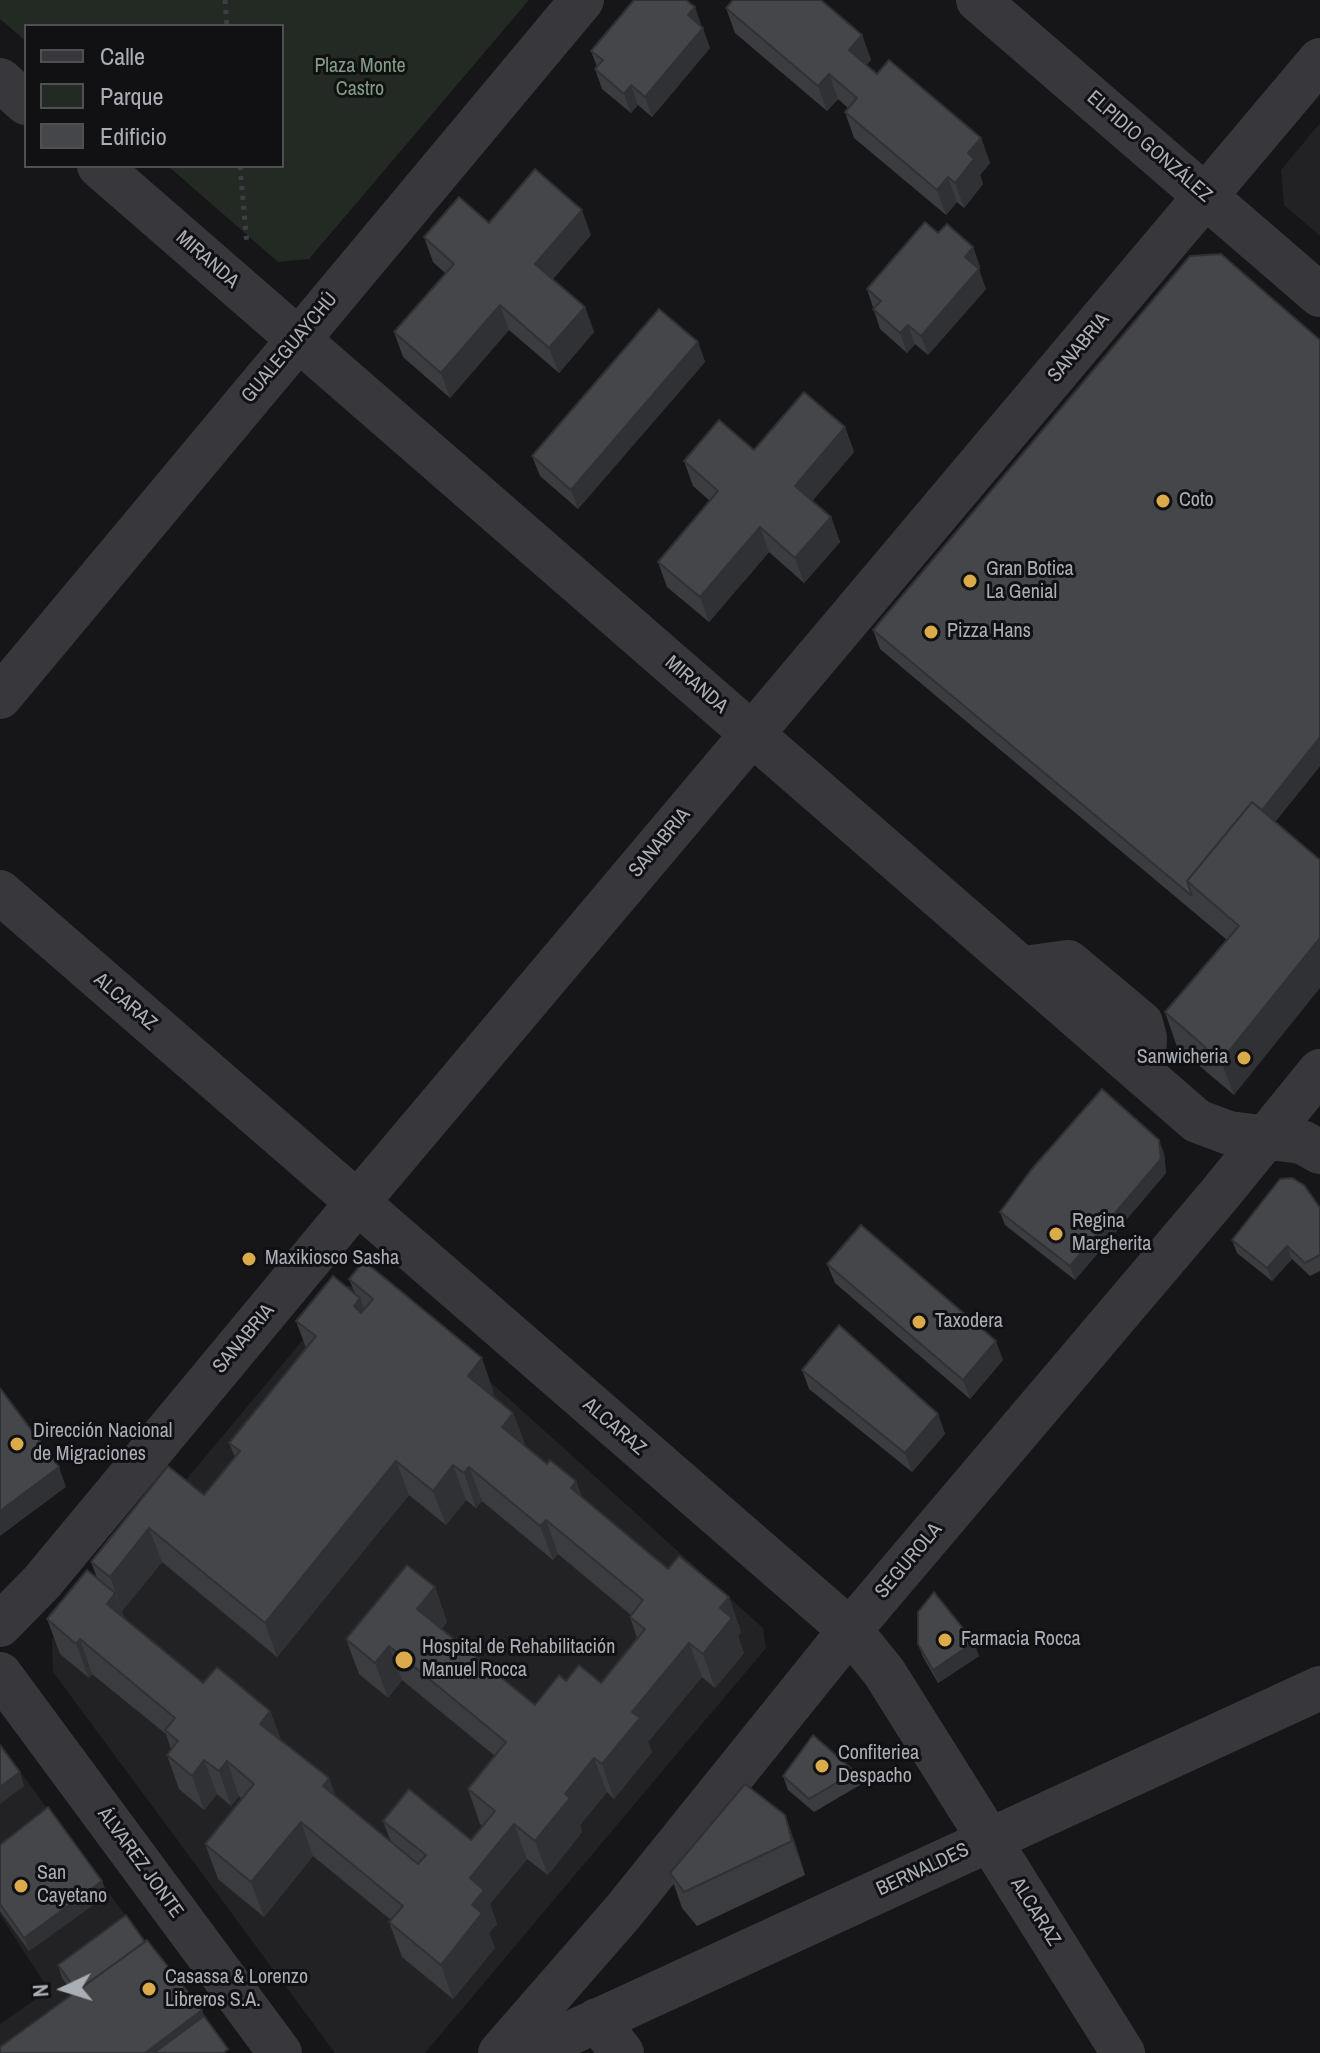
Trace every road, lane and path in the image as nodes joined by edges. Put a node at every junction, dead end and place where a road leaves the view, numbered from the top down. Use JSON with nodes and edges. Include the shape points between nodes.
{"nodes":[{"id":1,"x":225,"y":0,"type":"edge"},
{"id":2,"x":582,"y":0,"type":"edge"},
{"id":3,"x":978,"y":0,"type":"edge"},
{"id":4,"x":227,"y":24,"type":"edge"},
{"id":5,"x":1320,"y":60,"type":"edge"},
{"id":6,"x":0,"y":80,"type":"edge"},
{"id":7,"x":24,"y":101,"type":"edge"},
{"id":8,"x":101,"y":168,"type":"edge"},
{"id":9,"x":240,"y":168,"type":"edge"},
{"id":10,"x":1206,"y":196,"type":"junction"},
{"id":11,"x":1320,"y":295,"type":"edge"},
{"id":12,"x":252,"y":299,"type":"junction"},
{"id":13,"x":297,"y":339,"type":"junction"},
{"id":14,"x":0,"y":697,"type":"edge"},
{"id":15,"x":752,"y":734,"type":"junction"},
{"id":16,"x":0,"y":892,"type":"edge"},
{"id":17,"x":1320,"y":1071,"type":"edge"},
{"id":18,"x":1264,"y":1137,"type":"junction"},
{"id":19,"x":1320,"y":1152,"type":"edge"},
{"id":20,"x":356,"y":1204,"type":"junction"},
{"id":21,"x":0,"y":1625,"type":"edge"},
{"id":22,"x":850,"y":1630,"type":"junction"},
{"id":23,"x":0,"y":1674,"type":"edge"},
{"id":24,"x":1320,"y":1688,"type":"edge"},
{"id":25,"x":990,"y":1840,"type":"junction"},
{"id":26,"x":610,"y":2037,"type":"edge"},
{"id":27,"x":280,"y":2053,"type":"edge"},
{"id":28,"x":500,"y":2053,"type":"edge"},
{"id":29,"x":527,"y":2053,"type":"edge"},
{"id":30,"x":1123,"y":2053,"type":"edge"}],
"edges":[{"from":1,"to":4,"type":"path"},
{"from":2,"to":13,"type":"street","name":"GUALEGUAYCHÚ"},
{"from":3,"to":10,"type":"street","name":"ELPIDIO GONZÁLEZ"},
{"from":5,"to":10,"type":"street","name":"SANABRIA"},
{"from":6,"to":7,"type":"street"},
{"from":8,"to":12,"type":"street","name":"MIRANDA"},
{"from":9,"to":12,"type":"path"},
{"from":10,"to":11,"type":"street","name":"ELPIDIO GONZÁLEZ"},
{"from":10,"to":15,"type":"street","name":"SANABRIA"},
{"from":12,"to":13,"type":"street","name":"MIRANDA"},
{"from":13,"to":14,"type":"street","name":"GUALEGUAYCHÚ"},
{"from":13,"to":15,"type":"street","name":"MIRANDA"},
{"from":15,"to":18,"type":"street","name":"MIRANDA","via":[[1197,1121],[1229,1133]]},
{"from":15,"to":20,"type":"street","name":"SANABRIA"},
{"from":16,"to":20,"type":"street","name":"ALCARAZ"},
{"from":17,"to":18,"type":"street","name":"SEGUROLA"},
{"from":18,"to":19,"type":"street","name":"MIRANDA","via":[[1302,1142]]},
{"from":18,"to":22,"type":"street","name":"SEGUROLA"},
{"from":20,"to":21,"type":"street","name":"SANABRIA","via":[[42,1582]]},
{"from":20,"to":22,"type":"street","name":"ALCARAZ"},
{"from":22,"to":25,"type":"street","name":"ALCARAZ","via":[[884,1672]]},
{"from":22,"to":28,"type":"street","name":"SEGUROLA","via":[[623,1912]]},
{"from":23,"to":27,"type":"street","name":"ÁLVAREZ JONTE"},
{"from":24,"to":25,"type":"street","name":"BERNALDES"},
{"from":25,"to":26,"type":"street","name":"BERNALDES"},
{"from":25,"to":30,"type":"street","name":"ALCARAZ"},
{"from":26,"to":29,"type":"street","name":"BERNALDES"}]}
